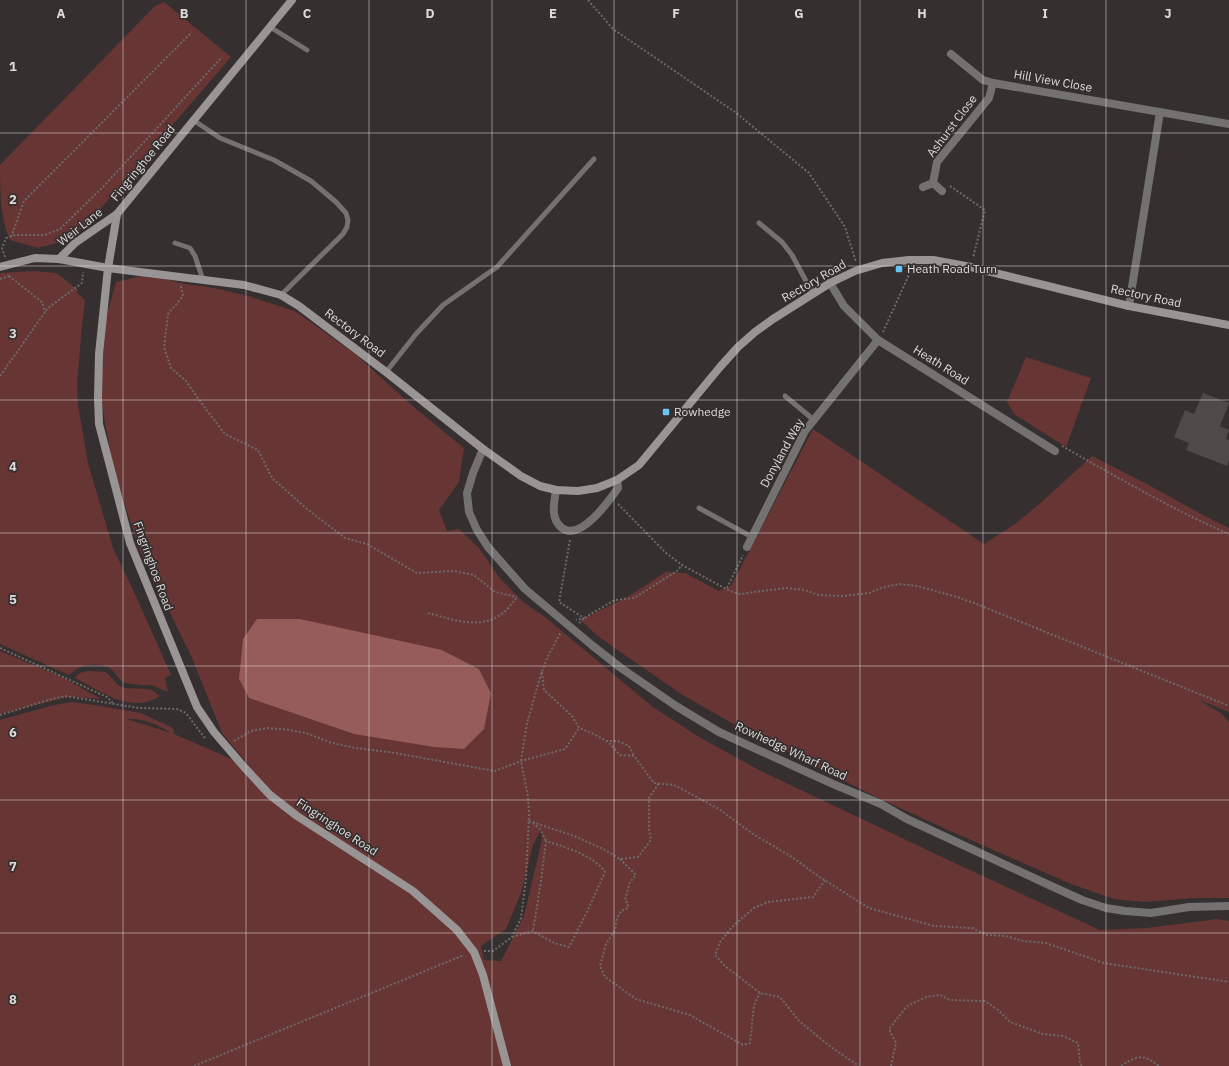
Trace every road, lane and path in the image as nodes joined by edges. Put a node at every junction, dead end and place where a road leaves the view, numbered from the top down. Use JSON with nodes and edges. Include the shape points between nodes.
{"nodes":[{"id":1,"x":292,"y":0,"type":"edge"},
{"id":2,"x":588,"y":0,"type":"edge"},
{"id":3,"x":270,"y":27,"type":"junction"},
{"id":4,"x":192,"y":32,"type":"dead end"},
{"id":5,"x":307,"y":50,"type":"dead end"},
{"id":6,"x":951,"y":54,"type":"dead end"},
{"id":7,"x":222,"y":56,"type":"dead end"},
{"id":8,"x":993,"y":83,"type":"junction"},
{"id":9,"x":1160,"y":112,"type":"junction"},
{"id":10,"x":193,"y":120,"type":"junction"},
{"id":11,"x":1229,"y":124,"type":"edge"},
{"id":12,"x":594,"y":159,"type":"dead end"},
{"id":13,"x":933,"y":183,"type":"junction"},
{"id":14,"x":923,"y":187,"type":"dead end"},
{"id":15,"x":942,"y":191,"type":"joint"},
{"id":16,"x":117,"y":214,"type":"junction"},
{"id":17,"x":759,"y":223,"type":"dead end"},
{"id":18,"x":11,"y":237,"type":"junction"},
{"id":19,"x":175,"y":243,"type":"dead end"},
{"id":20,"x":59,"y":259,"type":"junction"},
{"id":21,"x":915,"y":260,"type":"junction"},
{"id":22,"x":83,"y":263,"type":"junction"},
{"id":23,"x":4,"y":266,"type":"edge"},
{"id":24,"x":971,"y":266,"type":"junction"},
{"id":25,"x":108,"y":268,"type":"junction"},
{"id":26,"x":859,"y":270,"type":"junction"},
{"id":27,"x":9,"y":276,"type":"dead end"},
{"id":28,"x":179,"y":277,"type":"junction"},
{"id":29,"x":203,"y":280,"type":"junction"},
{"id":30,"x":830,"y":283,"type":"junction"},
{"id":31,"x":813,"y":294,"type":"junction"},
{"id":32,"x":281,"y":295,"type":"junction"},
{"id":33,"x":1129,"y":306,"type":"junction"},
{"id":34,"x":45,"y":312,"type":"junction"},
{"id":35,"x":1229,"y":325,"type":"edge"},
{"id":36,"x":879,"y":340,"type":"junction"},
{"id":37,"x":386,"y":372,"type":"junction"},
{"id":38,"x":0,"y":376,"type":"edge"},
{"id":39,"x":785,"y":396,"type":"dead end"},
{"id":40,"x":814,"y":420,"type":"junction"},
{"id":41,"x":483,"y":449,"type":"junction"},
{"id":42,"x":1055,"y":451,"type":"joint"},
{"id":43,"x":617,"y":480,"type":"junction"},
{"id":44,"x":556,"y":490,"type":"junction"},
{"id":45,"x":612,"y":498,"type":"junction"},
{"id":46,"x":699,"y":508,"type":"dead end"},
{"id":47,"x":572,"y":531,"type":"junction"},
{"id":48,"x":1229,"y":534,"type":"edge"},
{"id":49,"x":752,"y":536,"type":"junction"},
{"id":50,"x":747,"y":547,"type":"joint"},
{"id":51,"x":682,"y":565,"type":"junction"},
{"id":52,"x":727,"y":588,"type":"junction"},
{"id":53,"x":525,"y":589,"type":"junction"},
{"id":54,"x":517,"y":597,"type":"dead end"},
{"id":55,"x":428,"y":614,"type":"dead end"},
{"id":56,"x":584,"y":618,"type":"junction"},
{"id":57,"x":566,"y":623,"type":"junction"},
{"id":58,"x":572,"y":629,"type":"junction"},
{"id":59,"x":0,"y":648,"type":"edge"},
{"id":60,"x":542,"y":671,"type":"junction"},
{"id":61,"x":115,"y":705,"type":"junction"},
{"id":62,"x":1229,"y":706,"type":"edge"},
{"id":63,"x":0,"y":715,"type":"edge"},
{"id":64,"x":579,"y":728,"type":"junction"},
{"id":65,"x":605,"y":741,"type":"junction"},
{"id":66,"x":224,"y":744,"type":"junction"},
{"id":67,"x":634,"y":756,"type":"junction"},
{"id":68,"x":521,"y":761,"type":"junction"},
{"id":69,"x":659,"y":783,"type":"junction"},
{"id":70,"x":529,"y":821,"type":"junction"},
{"id":71,"x":532,"y":822,"type":"junction"},
{"id":72,"x":546,"y":841,"type":"junction"},
{"id":73,"x":620,"y":859,"type":"junction"},
{"id":74,"x":825,"y":880,"type":"junction"},
{"id":75,"x":1229,"y":906,"type":"edge"},
{"id":76,"x":533,"y":931,"type":"junction"},
{"id":77,"x":512,"y":937,"type":"junction"},
{"id":78,"x":474,"y":952,"type":"junction"},
{"id":79,"x":1229,"y":982,"type":"edge"},
{"id":80,"x":760,"y":993,"type":"junction"},
{"id":81,"x":194,"y":1066,"type":"edge"},
{"id":82,"x":506,"y":1066,"type":"edge"},
{"id":83,"x":859,"y":1066,"type":"edge"},
{"id":84,"x":891,"y":1066,"type":"edge"},
{"id":85,"x":1083,"y":1066,"type":"edge"},
{"id":86,"x":1122,"y":1066,"type":"edge"},
{"id":87,"x":1159,"y":1066,"type":"edge"}],
"edges":[{"from":1,"to":3,"type":"street","name":"Fingringhoe Road"},
{"from":2,"to":26,"type":"path","via":[[613,29],[735,112],[809,173],[845,227]]},
{"from":3,"to":5,"type":"lane"},
{"from":3,"to":10,"type":"street","name":"Fingringhoe Road"},
{"from":4,"to":18,"type":"path","via":[[24,201]]},
{"from":6,"to":8,"type":"street","name":"Hill View Close","via":[[983,80]]},
{"from":7,"to":18,"type":"path","via":[[103,187],[60,229],[45,235]]},
{"from":8,"to":9,"type":"street","name":"Hill View Close"},
{"from":8,"to":13,"type":"street","name":"Ashurst Close","via":[[989,98],[937,162]]},
{"from":9,"to":11,"type":"street","name":"Hill View Close"},
{"from":9,"to":33,"type":"street"},
{"from":10,"to":16,"type":"street","name":"Fingringhoe Road"},
{"from":10,"to":32,"type":"lane","via":[[220,138],[274,160],[311,181],[346,213],[347,227],[343,234]]},
{"from":12,"to":37,"type":"lane","via":[[496,267],[444,305],[416,334]]},
{"from":13,"to":14,"type":"street"},
{"from":13,"to":15,"type":"street"},
{"from":15,"to":24,"type":"path","via":[[950,186],[985,210]]},
{"from":16,"to":20,"type":"street","name":"Weir Lane","via":[[75,243]]},
{"from":16,"to":25,"type":"street","name":"Fingringhoe Road"},
{"from":17,"to":31,"type":"lane","via":[[782,242],[792,255]]},
{"from":18,"to":23,"type":"path","via":[[6,238],[2,248]]},
{"from":19,"to":29,"type":"lane","via":[[190,248]]},
{"from":20,"to":22,"type":"street","name":"Weir Lane"},
{"from":20,"to":23,"type":"street","name":"Weir Lane","via":[[35,258]]},
{"from":21,"to":24,"type":"street","name":"Rectory Road"},
{"from":21,"to":26,"type":"street","name":"Rectory Road","via":[[882,263]]},
{"from":21,"to":36,"type":"path"},
{"from":22,"to":25,"type":"street","name":"Weir Lane"},
{"from":22,"to":34,"type":"path","via":[[82,283]]},
{"from":24,"to":33,"type":"street","name":"Rectory Road"},
{"from":25,"to":28,"type":"street","name":"Rectory Road"},
{"from":25,"to":66,"type":"street","name":"Fingringhoe Road","via":[[99,354],[99,424],[130,543],[197,707]]},
{"from":26,"to":30,"type":"street","name":"Rectory Road"},
{"from":27,"to":34,"type":"path","via":[[42,302]]},
{"from":28,"to":29,"type":"street","name":"Rectory Road"},
{"from":28,"to":54,"type":"path","via":[[183,296],[168,314],[164,347],[171,368],[186,381],[226,434],[258,450],[272,478],[345,538],[367,544],[417,573],[454,571],[474,576],[495,592]]},
{"from":29,"to":32,"type":"street","name":"Rectory Road","via":[[244,285]]},
{"from":30,"to":31,"type":"street","name":"Rectory Road"},
{"from":30,"to":36,"type":"street","name":"Heath Road","via":[[844,306]]},
{"from":31,"to":43,"type":"street","name":"Rectory Road","via":[[773,318],[738,347],[639,465]]},
{"from":32,"to":37,"type":"street","name":"Rectory Road"},
{"from":33,"to":35,"type":"street","name":"Rectory Road"},
{"from":34,"to":38,"type":"path"},
{"from":36,"to":40,"type":"street","name":"Donyland Way"},
{"from":36,"to":42,"type":"street","name":"Heath Road"},
{"from":37,"to":41,"type":"street","name":"Rectory Road"},
{"from":39,"to":40,"type":"lane"},
{"from":40,"to":49,"type":"street","name":"Donyland Way","via":[[805,431]]},
{"from":41,"to":44,"type":"street","name":"Rectory Road","via":[[521,476],[540,486]]},
{"from":41,"to":53,"type":"street","name":"Rowhedge Wharf Road","via":[[467,493],[469,512],[488,547]]},
{"from":42,"to":48,"type":"path","via":[[1060,444],[1150,496]]},
{"from":43,"to":44,"type":"street","name":"Rectory Road","via":[[597,488],[578,491]]},
{"from":43,"to":45,"type":"street","via":[[618,488]]},
{"from":44,"to":47,"type":"street","via":[[554,517],[559,526]]},
{"from":45,"to":47,"type":"street","via":[[592,519]]},
{"from":45,"to":51,"type":"path","via":[[666,553]]},
{"from":46,"to":49,"type":"lane"},
{"from":47,"to":56,"type":"path","via":[[559,602]]},
{"from":49,"to":50,"type":"street","name":"Donyland Way"},
{"from":50,"to":52,"type":"path"},
{"from":51,"to":52,"type":"path"},
{"from":51,"to":56,"type":"path","via":[[677,571],[634,598],[615,600]]},
{"from":52,"to":62,"type":"path","via":[[740,594],[785,588],[819,595],[843,596],[868,593],[900,584],[917,586],[974,603]]},
{"from":53,"to":55,"type":"path","via":[[500,615],[482,623],[475,624]]},
{"from":53,"to":57,"type":"street","name":"Rowhedge Wharf Road"},
{"from":56,"to":57,"type":"path"},
{"from":56,"to":58,"type":"path"},
{"from":57,"to":58,"type":"street","name":"Rowhedge Wharf Road"},
{"from":57,"to":60,"type":"path"},
{"from":58,"to":75,"type":"street","name":"Rowhedge Wharf Road","via":[[643,683],[719,732],[881,804],[914,822],[1082,900],[1115,910],[1151,913],[1189,907]]},
{"from":59,"to":61,"type":"path","via":[[107,697]]},
{"from":60,"to":64,"type":"path","via":[[544,690],[572,716]]},
{"from":60,"to":68,"type":"path"},
{"from":61,"to":63,"type":"path","via":[[65,696]]},
{"from":61,"to":66,"type":"path","via":[[177,709],[186,713],[204,737]]},
{"from":64,"to":65,"type":"path"},
{"from":64,"to":68,"type":"path","via":[[565,749]]},
{"from":65,"to":67,"type":"path","via":[[620,755]]},
{"from":65,"to":67,"type":"path","via":[[618,741],[629,746]]},
{"from":66,"to":68,"type":"path","via":[[251,731],[268,728],[306,733],[355,748],[469,767],[495,770]]},
{"from":66,"to":78,"type":"street","name":"Fingringhoe Road","via":[[270,795],[297,816],[414,891],[457,930]]},
{"from":67,"to":69,"type":"path","via":[[654,783]]},
{"from":68,"to":70,"type":"path","via":[[528,797]]},
{"from":69,"to":73,"type":"path","via":[[649,798],[648,830],[651,840],[638,857]]},
{"from":69,"to":74,"type":"path","via":[[674,785],[719,809]]},
{"from":70,"to":71,"type":"path"},
{"from":70,"to":77,"type":"path","via":[[521,918]]},
{"from":71,"to":72,"type":"path","via":[[540,829]]},
{"from":71,"to":73,"type":"path","via":[[574,836]]},
{"from":72,"to":76,"type":"path"},
{"from":72,"to":76,"type":"path","via":[[577,852],[601,866],[605,872],[569,947],[554,943]]},
{"from":73,"to":80,"type":"path","via":[[636,876],[630,882],[625,900],[628,908],[621,911],[615,930],[606,944],[600,966],[605,977],[636,999],[690,1015],[743,1045],[750,1043],[754,1005]]},
{"from":74,"to":79,"type":"path","via":[[869,908],[934,926],[972,928],[987,935],[1046,942],[1104,964]]},
{"from":74,"to":80,"type":"path","via":[[812,897],[768,902],[754,908],[734,925],[720,942],[714,955]]},
{"from":76,"to":77,"type":"path"},
{"from":77,"to":78,"type":"path","via":[[493,951]]},
{"from":78,"to":81,"type":"path"},
{"from":78,"to":82,"type":"street","name":"Fingringhoe Road","via":[[484,975]]},
{"from":80,"to":83,"type":"path","via":[[780,997],[799,1021],[830,1047]]},
{"from":84,"to":85,"type":"path","via":[[896,1043],[889,1029],[907,1006],[926,996],[940,996],[950,1000],[985,1000],[1010,1022],[1043,1034],[1063,1036],[1078,1043],[1080,1064]]},
{"from":86,"to":87,"type":"path","via":[[1132,1059],[1144,1057]]}]}
